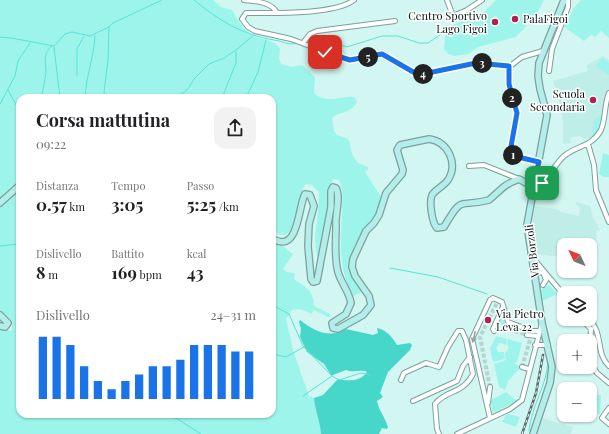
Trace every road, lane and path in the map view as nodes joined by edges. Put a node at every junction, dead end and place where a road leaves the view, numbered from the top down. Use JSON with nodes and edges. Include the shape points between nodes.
{"nodes":[{"id":1,"x":244,"y":0,"type":"edge"},
{"id":2,"x":354,"y":0,"type":"edge"},
{"id":3,"x":447,"y":0,"type":"edge"},
{"id":4,"x":482,"y":0,"type":"edge"},
{"id":5,"x":564,"y":0,"type":"edge"},
{"id":6,"x":568,"y":0,"type":"edge"},
{"id":7,"x":277,"y":13,"type":"junction"},
{"id":8,"x":396,"y":21,"type":"dead end"},
{"id":9,"x":303,"y":43,"type":"junction"},
{"id":10,"x":543,"y":51,"type":"junction"},
{"id":11,"x":509,"y":66,"type":"junction"},
{"id":12,"x":549,"y":71,"type":"dead end"},
{"id":13,"x":609,"y":93,"type":"edge"},
{"id":14,"x":588,"y":144,"type":"junction"},
{"id":15,"x":539,"y":162,"type":"junction"},
{"id":16,"x":469,"y":166,"type":"dead end"},
{"id":17,"x":519,"y":179,"type":"junction"},
{"id":18,"x":533,"y":186,"type":"junction"},
{"id":19,"x":16,"y":189,"type":"edge"},
{"id":20,"x":0,"y":203,"type":"edge"},
{"id":21,"x":609,"y":222,"type":"edge"},
{"id":22,"x":276,"y":240,"type":"edge"},
{"id":23,"x":531,"y":256,"type":"junction"},
{"id":24,"x":543,"y":272,"type":"junction"},
{"id":25,"x":534,"y":273,"type":"junction"},
{"id":26,"x":543,"y":285,"type":"junction"},
{"id":27,"x":554,"y":285,"type":"junction"},
{"id":28,"x":536,"y":288,"type":"junction"},
{"id":29,"x":557,"y":288,"type":"edge"},
{"id":30,"x":497,"y":303,"type":"dead end"},
{"id":31,"x":503,"y":306,"type":"junction"},
{"id":32,"x":0,"y":315,"type":"edge"},
{"id":33,"x":542,"y":323,"type":"junction"},
{"id":34,"x":0,"y":326,"type":"edge"},
{"id":35,"x":594,"y":326,"type":"edge"},
{"id":36,"x":494,"y":331,"type":"dead end"},
{"id":37,"x":540,"y":331,"type":"junction"},
{"id":38,"x":538,"y":336,"type":"junction"},
{"id":39,"x":529,"y":337,"type":"tunnel mouth"},
{"id":40,"x":535,"y":345,"type":"junction"},
{"id":41,"x":548,"y":345,"type":"junction"},
{"id":42,"x":470,"y":357,"type":"junction"},
{"id":43,"x":609,"y":366,"type":"edge"},
{"id":44,"x":522,"y":367,"type":"dead end"},
{"id":45,"x":529,"y":369,"type":"junction"},
{"id":46,"x":597,"y":373,"type":"edge"},
{"id":47,"x":402,"y":380,"type":"dead end"},
{"id":48,"x":609,"y":383,"type":"edge"},
{"id":49,"x":490,"y":387,"type":"tunnel mouth"},
{"id":50,"x":413,"y":401,"type":"dead end"},
{"id":51,"x":488,"y":405,"type":"junction"},
{"id":52,"x":609,"y":408,"type":"edge"},
{"id":53,"x":490,"y":418,"type":"junction"},
{"id":54,"x":609,"y":424,"type":"edge"},
{"id":55,"x":439,"y":434,"type":"edge"},
{"id":56,"x":457,"y":434,"type":"edge"},
{"id":57,"x":533,"y":434,"type":"edge"}],
"edges":[{"from":1,"to":7,"type":"street","via":[[262,3],[275,9]]},
{"from":2,"to":7,"type":"street","via":[[345,6],[317,11]]},
{"from":3,"to":4,"type":"street","via":[[453,16]]},
{"from":5,"to":10,"type":"street","name":"Via Borzoli"},
{"from":6,"to":12,"type":"street","via":[[552,49]]},
{"from":7,"to":9,"type":"street","via":[[246,13],[242,19],[255,31]]},
{"from":8,"to":9,"type":"street","via":[[317,31],[310,34]]},
{"from":9,"to":11,"type":"street","via":[[350,60],[382,54],[415,73],[423,74],[476,63]]},
{"from":10,"to":11,"type":"street","via":[[522,57]]},
{"from":10,"to":15,"type":"street","name":"Via Borzoli","via":[[538,76],[547,115]]},
{"from":11,"to":15,"type":"street","via":[[509,84],[517,113],[510,152],[514,156]]},
{"from":13,"to":14,"type":"street","via":[[600,131]]},
{"from":14,"to":18,"type":"street","via":[[574,149],[563,157],[544,182]]},
{"from":14,"to":21,"type":"street","via":[[594,164],[596,190]]},
{"from":15,"to":18,"type":"street","name":"Via Borzoli"},
{"from":16,"to":17,"type":"street","via":[[484,165]]},
{"from":17,"to":18,"type":"street"},
{"from":17,"to":22,"type":"street","via":[[504,185],[489,200],[458,206],[451,212],[444,227],[438,228],[434,224],[431,199],[434,192],[450,176],[453,161],[450,154],[432,140],[402,144],[398,147],[397,153],[403,172],[386,193],[379,215],[366,232],[353,259],[355,276],[369,296],[371,306],[363,315],[338,329],[333,328],[332,324],[346,314],[351,302],[336,264],[336,188],[333,187],[331,191],[332,199],[317,281],[313,282],[311,279],[309,257],[309,224],[314,206],[310,195],[305,194],[303,197],[302,209],[292,236],[286,241]]},
{"from":18,"to":23,"type":"street","name":"Via Borzoli","via":[[527,225]]},
{"from":19,"to":20,"type":"street"},
{"from":23,"to":24,"type":"street"},
{"from":23,"to":25,"type":"street","name":"Via Borzoli"},
{"from":24,"to":25,"type":"street"},
{"from":24,"to":26,"type":"street","via":[[546,280]]},
{"from":24,"to":27,"type":"street"},
{"from":25,"to":28,"type":"street","name":"Via Borzoli"},
{"from":26,"to":27,"type":"street"},
{"from":26,"to":28,"type":"street"},
{"from":27,"to":29,"type":"street"},
{"from":28,"to":33,"type":"street","name":"Via Borzoli"},
{"from":30,"to":31,"type":"street"},
{"from":31,"to":36,"type":"street"},
{"from":31,"to":37,"type":"street","via":[[508,322],[532,331]]},
{"from":31,"to":51,"type":"street","one_way":true,"via":[[502,302],[493,298],[490,300],[472,339]]},
{"from":32,"to":34,"type":"street","via":[[8,323],[5,327]]},
{"from":33,"to":37,"type":"street"},
{"from":33,"to":41,"type":"street","name":"Via Borzoli"},
{"from":35,"to":43,"type":"street","via":[[598,331],[602,358]]},
{"from":37,"to":38,"type":"street"},
{"from":38,"to":39,"type":"street"},
{"from":38,"to":40,"type":"street"},
{"from":40,"to":41,"type":"street"},
{"from":40,"to":45,"type":"street"},
{"from":41,"to":57,"type":"street","name":"Via Borzoli","via":[[551,379]]},
{"from":42,"to":47,"type":"street","via":[[465,336],[460,330],[448,347],[439,367],[422,364],[404,373]]},
{"from":42,"to":50,"type":"street","via":[[457,381]]},
{"from":42,"to":55,"type":"street","via":[[473,374],[469,382],[442,397],[435,404],[436,429]]},
{"from":44,"to":45,"type":"street"},
{"from":45,"to":53,"type":"street","via":[[522,400],[516,406]]},
{"from":46,"to":48,"type":"street"},
{"from":49,"to":51,"type":"street"},
{"from":51,"to":53,"type":"street"},
{"from":52,"to":54,"type":"street","via":[[602,418]]},
{"from":53,"to":56,"type":"street"}]}
